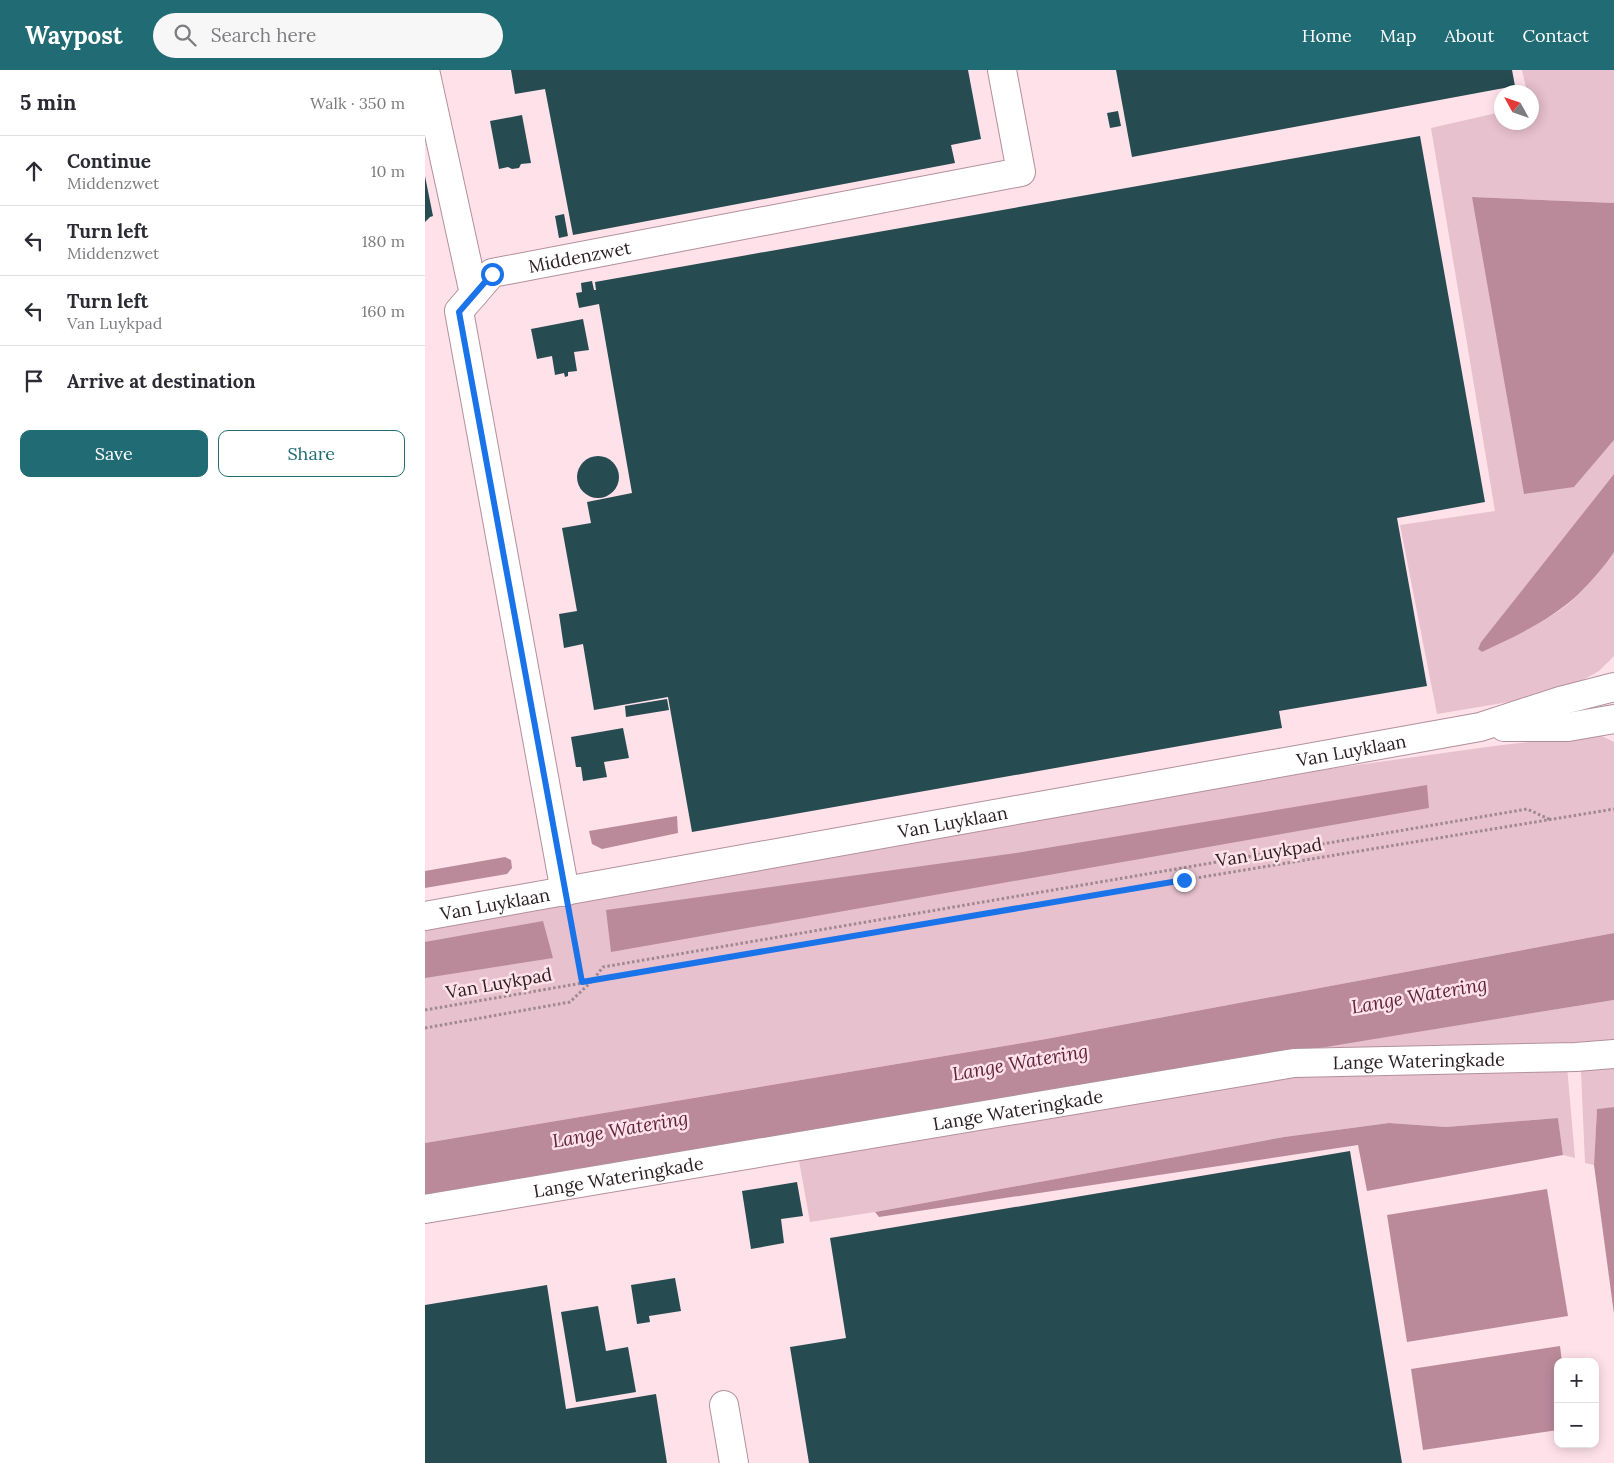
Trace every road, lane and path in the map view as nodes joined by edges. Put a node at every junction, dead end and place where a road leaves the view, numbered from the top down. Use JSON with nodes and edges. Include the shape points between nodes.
{"nodes":[{"id":1,"x":425,"y":70,"type":"edge"},
{"id":2,"x":1002,"y":70,"type":"edge"},
{"id":3,"x":474,"y":294,"type":"junction"},
{"id":4,"x":1614,"y":687,"type":"edge"},
{"id":5,"x":1614,"y":719,"type":"edge"},
{"id":6,"x":1480,"y":727,"type":"junction"},
{"id":7,"x":1614,"y":809,"type":"edge"},
{"id":8,"x":1551,"y":820,"type":"junction"},
{"id":9,"x":565,"y":892,"type":"junction"},
{"id":10,"x":425,"y":916,"type":"edge"},
{"id":11,"x":593,"y":980,"type":"junction"},
{"id":12,"x":582,"y":982,"type":"junction"},
{"id":13,"x":425,"y":1010,"type":"edge"},
{"id":14,"x":425,"y":1028,"type":"edge"},
{"id":15,"x":1614,"y":1054,"type":"edge"},
{"id":16,"x":425,"y":1209,"type":"edge"},
{"id":17,"x":724,"y":1405,"type":"dead end"},
{"id":18,"x":734,"y":1463,"type":"edge"}],
"edges":[{"from":1,"to":3,"type":"street"},
{"from":2,"to":3,"type":"street","name":"Middenzwet","via":[[1021,172],[492,274]]},
{"from":3,"to":9,"type":"street","name":"Middenzwet","via":[[459,312]]},
{"from":4,"to":6,"type":"street","name":"Van Luyklaan"},
{"from":5,"to":6,"type":"street","name":"Van Luyklaan","via":[[1567,727]]},
{"from":6,"to":9,"type":"street","name":"Van Luyklaan"},
{"from":7,"to":8,"type":"path","name":"Van Luykpad"},
{"from":8,"to":11,"type":"path","name":"Van Luykpad"},
{"from":8,"to":11,"type":"path","via":[[1527,809],[603,967]]},
{"from":9,"to":10,"type":"street","name":"Van Luyklaan"},
{"from":9,"to":12,"type":"path"},
{"from":11,"to":12,"type":"path","name":"Van Luykpad"},
{"from":11,"to":14,"type":"path","via":[[570,1002]]},
{"from":12,"to":13,"type":"path","name":"Van Luykpad"},
{"from":15,"to":16,"type":"street","name":"Lange Wateringkade","via":[[1294,1063]]},
{"from":17,"to":18,"type":"street"}]}
